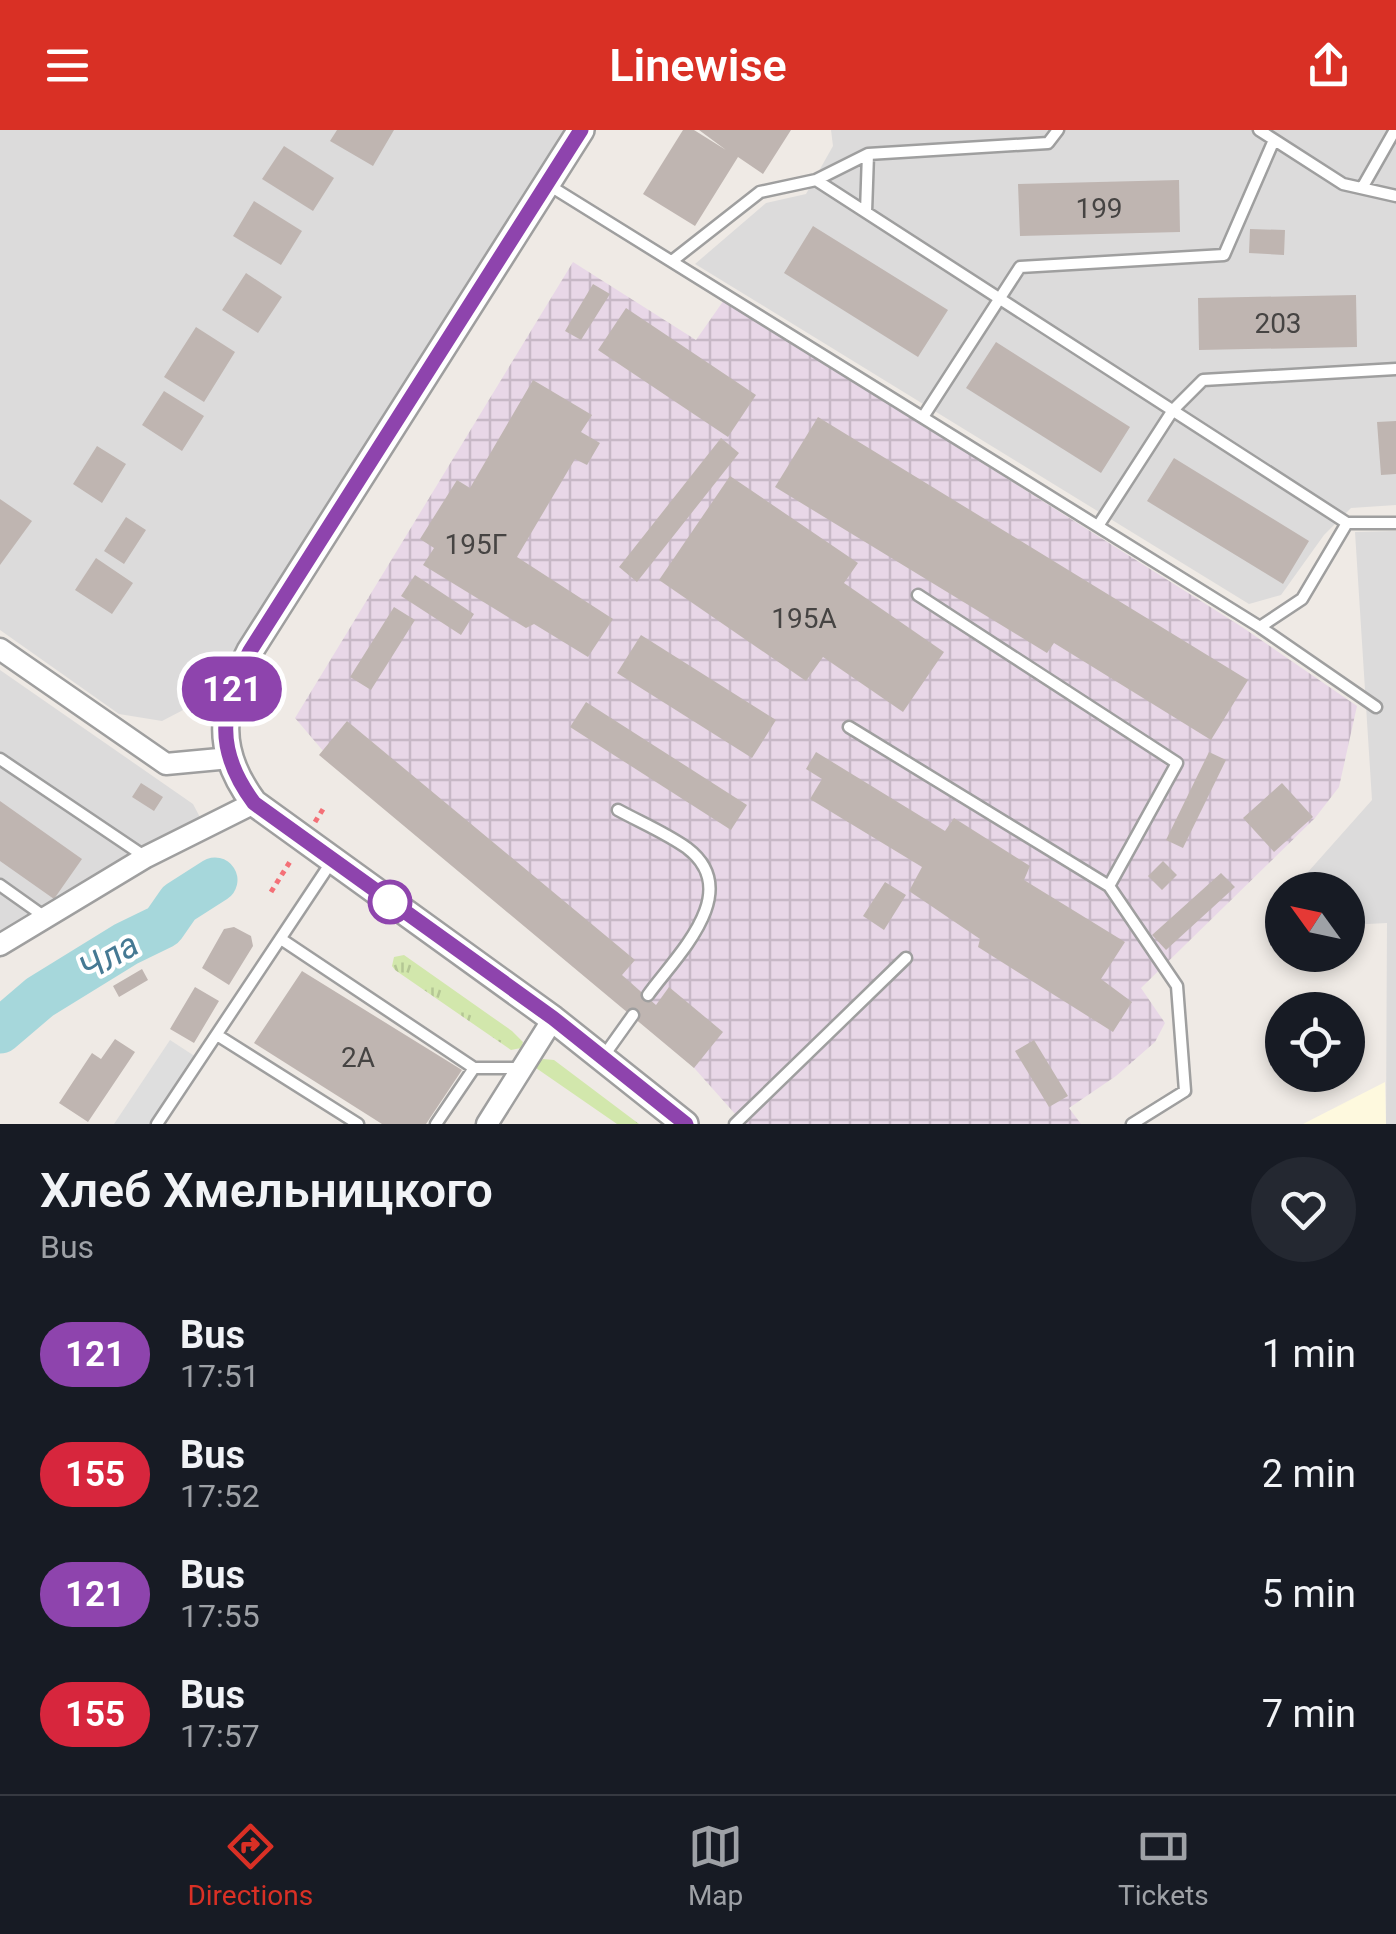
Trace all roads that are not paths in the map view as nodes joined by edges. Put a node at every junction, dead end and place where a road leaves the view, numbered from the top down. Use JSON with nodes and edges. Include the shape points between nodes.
{"nodes":[{"id":1,"x":581,"y":130,"type":"edge"},
{"id":2,"x":1058,"y":130,"type":"edge"},
{"id":3,"x":1260,"y":130,"type":"edge"},
{"id":4,"x":1395,"y":130,"type":"edge"},
{"id":5,"x":1274,"y":140,"type":"junction"},
{"id":6,"x":868,"y":154,"type":"junction"},
{"id":7,"x":816,"y":180,"type":"junction"},
{"id":8,"x":546,"y":183,"type":"junction"},
{"id":9,"x":1362,"y":188,"type":"junction"},
{"id":10,"x":1396,"y":196,"type":"edge"},
{"id":11,"x":866,"y":212,"type":"junction"},
{"id":12,"x":672,"y":262,"type":"junction"},
{"id":13,"x":1000,"y":298,"type":"junction"},
{"id":14,"x":1396,"y":368,"type":"edge"},
{"id":15,"x":1173,"y":410,"type":"junction"},
{"id":16,"x":923,"y":417,"type":"junction"},
{"id":17,"x":1396,"y":523,"type":"edge"},
{"id":18,"x":1348,"y":524,"type":"junction"},
{"id":19,"x":1098,"y":526,"type":"junction"},
{"id":20,"x":918,"y":595,"type":"dead end"},
{"id":21,"x":1260,"y":627,"type":"junction"},
{"id":22,"x":0,"y":649,"type":"edge"},
{"id":23,"x":1376,"y":708,"type":"dead end"},
{"id":24,"x":849,"y":728,"type":"dead end"},
{"id":25,"x":230,"y":758,"type":"junction"},
{"id":26,"x":0,"y":759,"type":"edge"},
{"id":27,"x":254,"y":803,"type":"junction"},
{"id":28,"x":618,"y":810,"type":"dead end"},
{"id":29,"x":146,"y":858,"type":"junction"},
{"id":30,"x":333,"y":860,"type":"junction"},
{"id":31,"x":0,"y":885,"type":"edge"},
{"id":32,"x":1109,"y":886,"type":"junction"},
{"id":33,"x":45,"y":917,"type":"junction"},
{"id":34,"x":281,"y":940,"type":"junction"},
{"id":35,"x":0,"y":945,"type":"edge"},
{"id":36,"x":906,"y":958,"type":"dead end"},
{"id":37,"x":648,"y":995,"type":"dead end"},
{"id":38,"x":633,"y":1015,"type":"dead end"},
{"id":39,"x":553,"y":1018,"type":"junction"},
{"id":40,"x":217,"y":1035,"type":"junction"},
{"id":41,"x":602,"y":1058,"type":"junction"},
{"id":42,"x":474,"y":1068,"type":"junction"},
{"id":43,"x":522,"y":1068,"type":"junction"},
{"id":44,"x":157,"y":1124,"type":"edge"},
{"id":45,"x":358,"y":1124,"type":"edge"},
{"id":46,"x":436,"y":1124,"type":"edge"},
{"id":47,"x":487,"y":1124,"type":"edge"},
{"id":48,"x":686,"y":1124,"type":"edge"},
{"id":49,"x":735,"y":1124,"type":"edge"},
{"id":50,"x":1132,"y":1124,"type":"edge"}],
"edges":[{"from":1,"to":8,"type":"street"},
{"from":2,"to":6,"type":"lane","via":[[1048,143]]},
{"from":3,"to":5,"type":"lane"},
{"from":4,"to":9,"type":"lane"},
{"from":5,"to":9,"type":"lane","via":[[1343,184]]},
{"from":5,"to":13,"type":"lane","via":[[1224,255],[1020,267]]},
{"from":6,"to":7,"type":"lane"},
{"from":6,"to":11,"type":"lane"},
{"from":7,"to":11,"type":"lane"},
{"from":7,"to":12,"type":"lane","via":[[760,192]]},
{"from":8,"to":12,"type":"lane"},
{"from":8,"to":25,"type":"street","via":[[250,651],[229,694]]},
{"from":9,"to":10,"type":"lane"},
{"from":11,"to":13,"type":"lane"},
{"from":12,"to":16,"type":"lane"},
{"from":13,"to":15,"type":"lane"},
{"from":13,"to":16,"type":"lane"},
{"from":14,"to":15,"type":"lane","via":[[1203,380]]},
{"from":15,"to":18,"type":"lane"},
{"from":15,"to":19,"type":"lane"},
{"from":16,"to":19,"type":"lane"},
{"from":17,"to":18,"type":"lane"},
{"from":18,"to":21,"type":"lane","via":[[1302,599]]},
{"from":19,"to":21,"type":"lane"},
{"from":20,"to":32,"type":"lane","via":[[1178,763]]},
{"from":21,"to":23,"type":"lane"},
{"from":22,"to":25,"type":"street","via":[[166,764]]},
{"from":24,"to":32,"type":"lane"},
{"from":25,"to":27,"type":"street"},
{"from":26,"to":29,"type":"lane"},
{"from":27,"to":29,"type":"street"},
{"from":27,"to":30,"type":"street"},
{"from":28,"to":37,"type":"lane","via":[[689,850],[710,884],[701,922]]},
{"from":29,"to":33,"type":"street"},
{"from":30,"to":34,"type":"lane"},
{"from":30,"to":39,"type":"street"},
{"from":31,"to":33,"type":"lane"},
{"from":32,"to":50,"type":"lane","via":[[1177,986],[1185,1091]]},
{"from":33,"to":35,"type":"street"},
{"from":34,"to":40,"type":"lane"},
{"from":34,"to":42,"type":"lane"},
{"from":36,"to":49,"type":"lane"},
{"from":38,"to":41,"type":"lane"},
{"from":39,"to":41,"type":"street"},
{"from":39,"to":43,"type":"street"},
{"from":40,"to":44,"type":"lane"},
{"from":40,"to":45,"type":"lane"},
{"from":41,"to":48,"type":"street"},
{"from":42,"to":43,"type":"lane"},
{"from":42,"to":46,"type":"lane"},
{"from":43,"to":47,"type":"street"}]}
